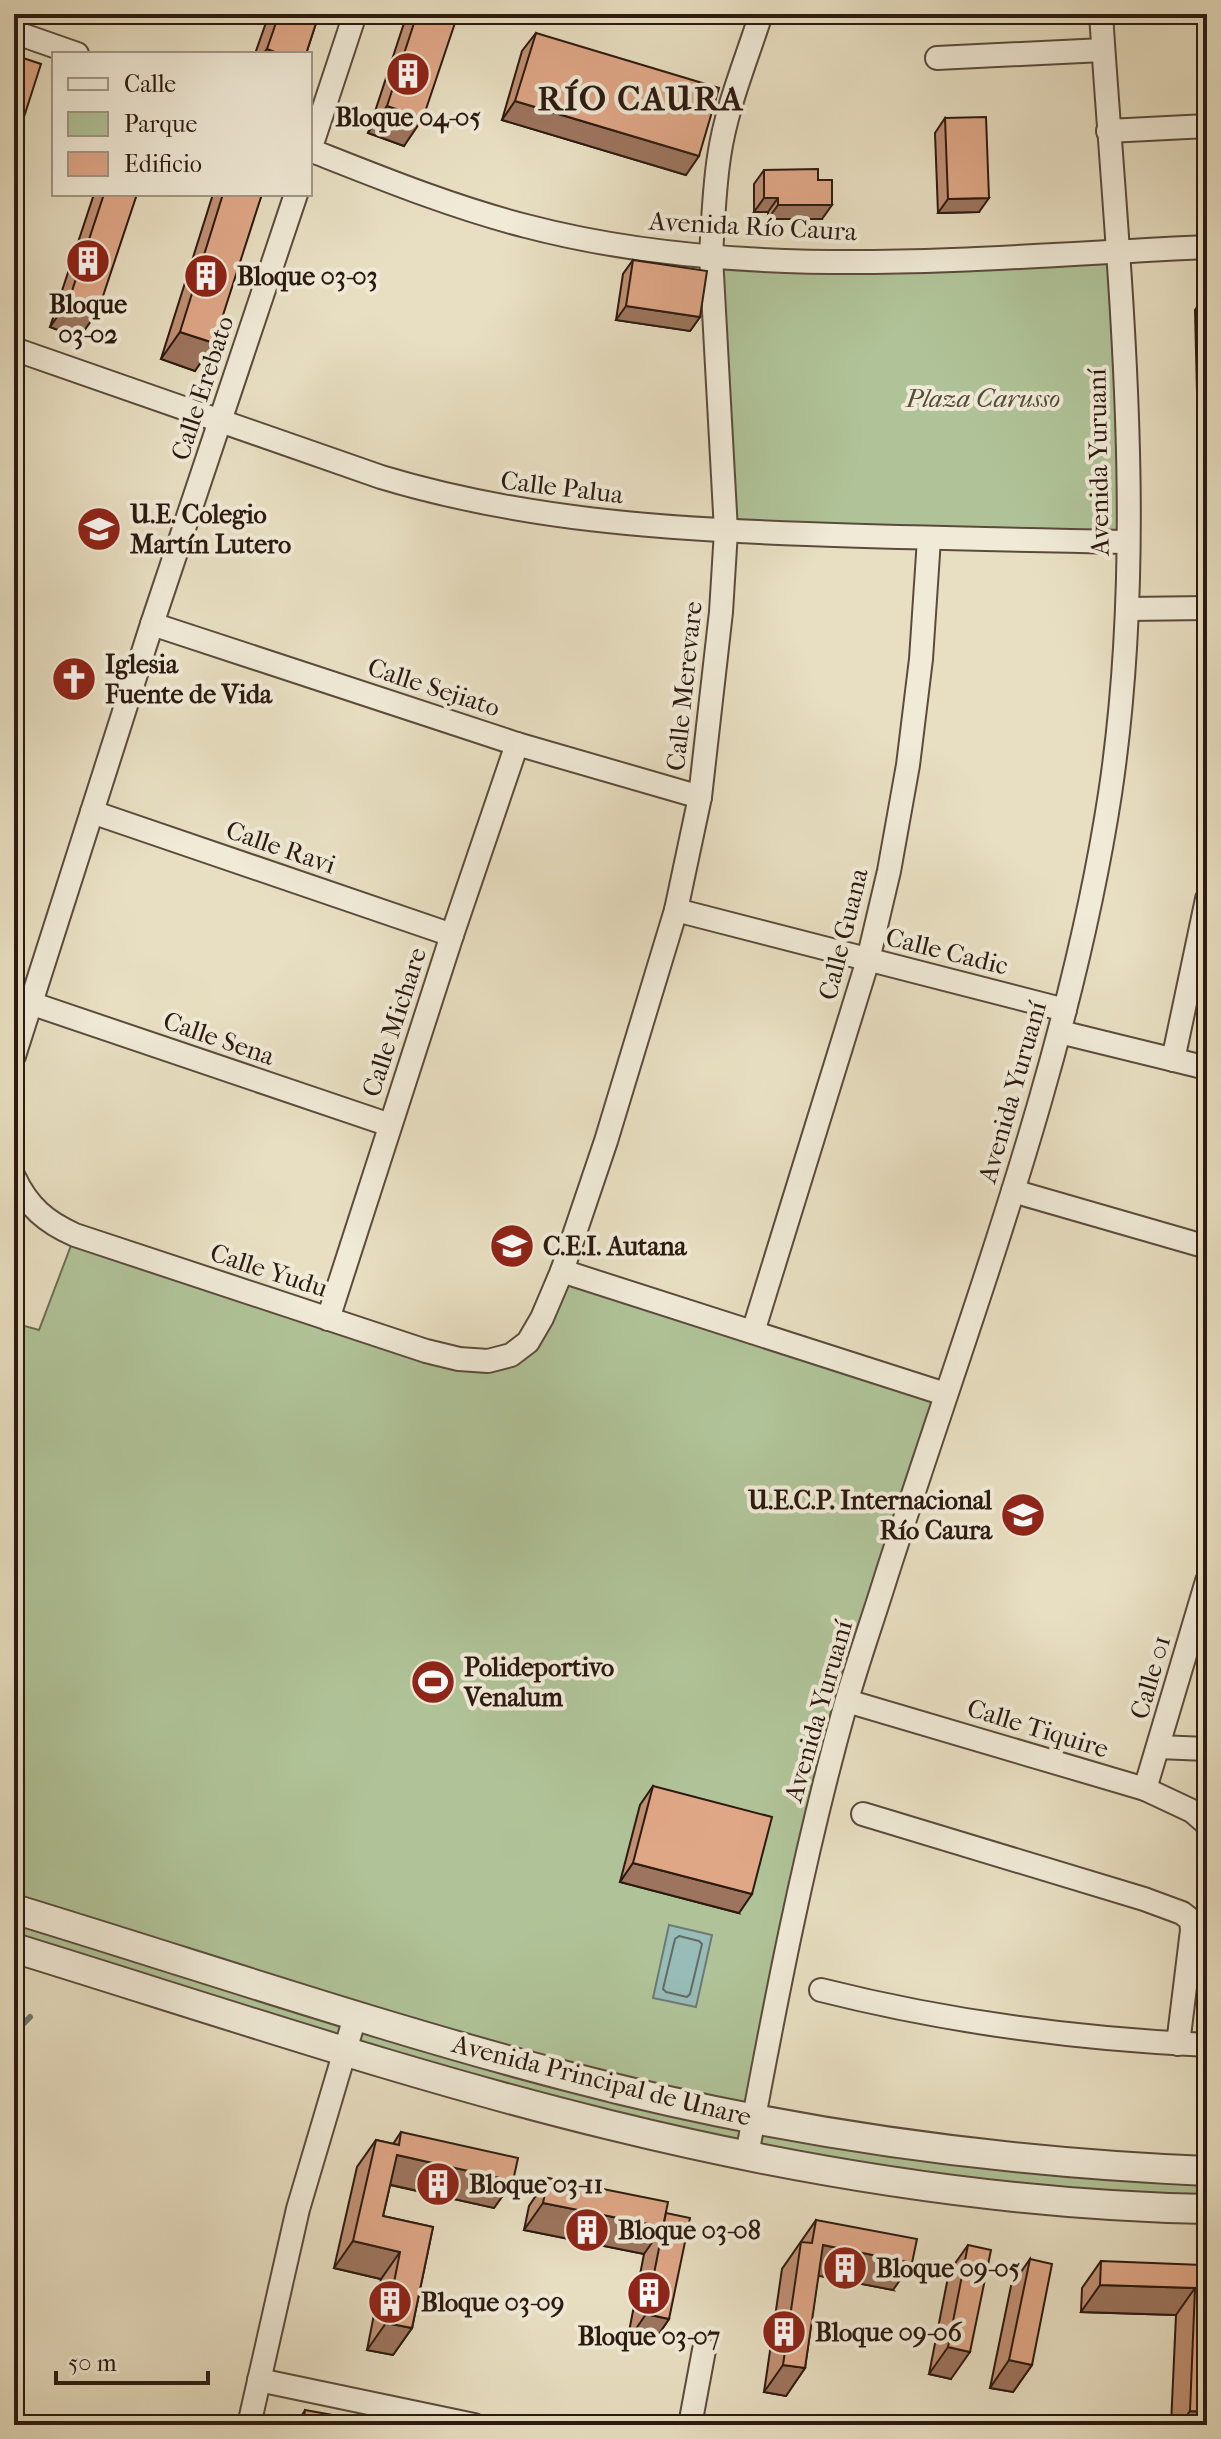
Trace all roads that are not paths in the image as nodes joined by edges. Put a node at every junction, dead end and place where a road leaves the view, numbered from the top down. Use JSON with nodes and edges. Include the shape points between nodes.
{"nodes":[{"id":1,"x":355,"y":14,"type":"edge"},
{"id":2,"x":761,"y":14,"type":"edge"},
{"id":3,"x":1101,"y":14,"type":"edge"},
{"id":4,"x":14,"y":32,"type":"edge"},
{"id":5,"x":1103,"y":50,"type":"junction"},
{"id":6,"x":71,"y":52,"type":"edge"},
{"id":7,"x":937,"y":58,"type":"dead end"},
{"id":8,"x":1207,"y":126,"type":"edge"},
{"id":9,"x":1108,"y":131,"type":"junction"},
{"id":10,"x":312,"y":144,"type":"edge"},
{"id":11,"x":312,"y":151,"type":"edge"},
{"id":12,"x":295,"y":196,"type":"edge"},
{"id":13,"x":1207,"y":247,"type":"edge"},
{"id":14,"x":1117,"y":251,"type":"junction"},
{"id":15,"x":711,"y":256,"type":"junction"},
{"id":16,"x":14,"y":349,"type":"edge"},
{"id":17,"x":220,"y":422,"type":"junction"},
{"id":18,"x":726,"y":531,"type":"junction"},
{"id":19,"x":929,"y":539,"type":"junction"},
{"id":20,"x":1128,"y":542,"type":"junction"},
{"id":21,"x":1207,"y":608,"type":"edge"},
{"id":22,"x":1127,"y":609,"type":"junction"},
{"id":23,"x":152,"y":624,"type":"junction"},
{"id":24,"x":517,"y":744,"type":"junction"},
{"id":25,"x":700,"y":797,"type":"junction"},
{"id":26,"x":92,"y":812,"type":"junction"},
{"id":27,"x":1207,"y":899,"type":"edge"},
{"id":28,"x":676,"y":910,"type":"junction"},
{"id":29,"x":452,"y":935,"type":"junction"},
{"id":30,"x":868,"y":960,"type":"junction"},
{"id":31,"x":30,"y":1003,"type":"junction"},
{"id":32,"x":1062,"y":1021,"type":"junction"},
{"id":33,"x":14,"y":1056,"type":"edge"},
{"id":34,"x":1173,"y":1060,"type":"junction"},
{"id":35,"x":1207,"y":1068,"type":"edge"},
{"id":36,"x":390,"y":1125,"type":"junction"},
{"id":37,"x":14,"y":1177,"type":"edge"},
{"id":38,"x":1013,"y":1191,"type":"junction"},
{"id":39,"x":1207,"y":1247,"type":"edge"},
{"id":40,"x":562,"y":1271,"type":"junction"},
{"id":41,"x":328,"y":1319,"type":"junction"},
{"id":42,"x":753,"y":1332,"type":"junction"},
{"id":43,"x":528,"y":1342,"type":"joint"},
{"id":44,"x":945,"y":1394,"type":"junction"},
{"id":45,"x":1206,"y":1588,"type":"edge"},
{"id":46,"x":847,"y":1701,"type":"junction"},
{"id":47,"x":1158,"y":1747,"type":"junction"},
{"id":48,"x":1207,"y":1749,"type":"edge"},
{"id":49,"x":1145,"y":1789,"type":"junction"},
{"id":50,"x":863,"y":1814,"type":"dead end"},
{"id":51,"x":1207,"y":1824,"type":"edge"},
{"id":52,"x":14,"y":1909,"type":"edge"},
{"id":53,"x":14,"y":1948,"type":"edge"},
{"id":54,"x":821,"y":1990,"type":"dead end"},
{"id":55,"x":355,"y":2017,"type":"junction"},
{"id":56,"x":1178,"y":2044,"type":"junction"},
{"id":57,"x":1207,"y":2045,"type":"edge"},
{"id":58,"x":344,"y":2051,"type":"junction"},
{"id":59,"x":754,"y":2118,"type":"junction"},
{"id":60,"x":747,"y":2155,"type":"junction"},
{"id":61,"x":1207,"y":2171,"type":"edge"},
{"id":62,"x":1207,"y":2209,"type":"edge"},
{"id":63,"x":704,"y":2350,"type":"dead end"},
{"id":64,"x":259,"y":2380,"type":"junction"},
{"id":65,"x":469,"y":2424,"type":"edge"},
{"id":66,"x":249,"y":2425,"type":"edge"},
{"id":67,"x":690,"y":2425,"type":"edge"}],
"edges":[{"from":1,"to":10,"type":"street"},
{"from":2,"to":15,"type":"street","name":"Calle Merevare","via":[[719,155]]},
{"from":3,"to":5,"type":"street","name":"Avenida Yuruaní"},
{"from":4,"to":6,"type":"street"},
{"from":5,"to":7,"type":"street"},
{"from":5,"to":9,"type":"street","name":"Avenida Yuruaní"},
{"from":8,"to":9,"type":"street"},
{"from":9,"to":14,"type":"street","name":"Avenida Yuruaní"},
{"from":11,"to":15,"type":"street","name":"Avenida Río Caura","via":[[526,226],[612,244]]},
{"from":12,"to":17,"type":"street","name":"Calle Erebato"},
{"from":13,"to":14,"type":"street","name":"Avenida Río Caura"},
{"from":14,"to":15,"type":"street","name":"Avenida Río Caura","via":[[878,260]]},
{"from":14,"to":20,"type":"street","name":"Avenida Yuruaní","via":[[1125,356]]},
{"from":15,"to":18,"type":"street","name":"Calle Merevare"},
{"from":16,"to":17,"type":"street","name":"Calle Palua"},
{"from":17,"to":18,"type":"street","name":"Calle Palua","via":[[381,477],[477,503],[608,522]]},
{"from":17,"to":23,"type":"street","name":"Calle Erebato"},
{"from":18,"to":19,"type":"street","name":"Calle Palua"},
{"from":18,"to":25,"type":"street","name":"Calle Merevare"},
{"from":19,"to":20,"type":"street","name":"Calle Palua"},
{"from":19,"to":30,"type":"street","name":"Calle Guana","via":[[908,765]]},
{"from":20,"to":22,"type":"street","name":"Avenida Yuruaní"},
{"from":21,"to":22,"type":"street"},
{"from":22,"to":32,"type":"street","name":"Avenida Yuruaní","via":[[1110,790]]},
{"from":23,"to":24,"type":"street","name":"Calle Sejiato"},
{"from":23,"to":26,"type":"street","name":"Calle Erebato"},
{"from":24,"to":25,"type":"street","name":"Calle Sejiato"},
{"from":24,"to":29,"type":"street","name":"Calle Michare"},
{"from":25,"to":28,"type":"street","name":"Calle Merevare"},
{"from":26,"to":29,"type":"street","name":"Calle Ravi"},
{"from":26,"to":31,"type":"street","name":"Calle Erebato"},
{"from":27,"to":34,"type":"street"},
{"from":28,"to":30,"type":"street","name":"Calle Cadic"},
{"from":28,"to":40,"type":"street","name":"Calle Merevare"},
{"from":29,"to":36,"type":"street","name":"Calle Michare"},
{"from":30,"to":32,"type":"street","name":"Calle Cadic"},
{"from":30,"to":42,"type":"street","name":"Calle Guana"},
{"from":31,"to":33,"type":"street","name":"Calle Erebato"},
{"from":31,"to":36,"type":"street","name":"Calle Sena"},
{"from":32,"to":34,"type":"street","name":"Calle Cadic"},
{"from":32,"to":38,"type":"street","name":"Avenida Yuruaní"},
{"from":34,"to":35,"type":"street","name":"Calle Cadic"},
{"from":36,"to":41,"type":"street","name":"Calle Michare"},
{"from":37,"to":41,"type":"street","name":"Calle Yudu","via":[[34,1211],[52,1225]]},
{"from":38,"to":39,"type":"street"},
{"from":38,"to":44,"type":"street","name":"Avenida Yuruaní"},
{"from":40,"to":42,"type":"street"},
{"from":40,"to":43,"type":"street","name":"Calle Merevare"},
{"from":41,"to":43,"type":"street","name":"Calle Yudu","via":[[459,1359],[488,1361],[511,1355]]},
{"from":42,"to":44,"type":"street"},
{"from":44,"to":46,"type":"street","name":"Avenida Yuruaní"},
{"from":45,"to":47,"type":"street","name":"Calle 01"},
{"from":46,"to":49,"type":"street","name":"Calle Tiquire"},
{"from":46,"to":59,"type":"street","name":"Avenida Yuruaní","via":[[793,1923]]},
{"from":47,"to":48,"type":"street"},
{"from":47,"to":49,"type":"street","name":"Calle 01"},
{"from":49,"to":51,"type":"street","name":"Calle Tiquire"},
{"from":50,"to":56,"type":"street","via":[[1182,1913],[1191,1920],[1192,1943]]},
{"from":52,"to":55,"type":"street","name":"Avenida Principal de Unare"},
{"from":53,"to":58,"type":"street","name":"Avenida Principal de Unare"},
{"from":54,"to":56,"type":"street","via":[[991,2026]]},
{"from":55,"to":58,"type":"street"},
{"from":55,"to":59,"type":"street","name":"Avenida Principal de Unare","via":[[574,2078]]},
{"from":56,"to":57,"type":"street"},
{"from":58,"to":60,"type":"street","name":"Avenida Principal de Unare","via":[[608,2125]]},
{"from":58,"to":64,"type":"street","via":[[298,2209]]},
{"from":59,"to":60,"type":"street","name":"Avenida Yuruaní"},
{"from":59,"to":61,"type":"street","name":"Avenida Principal de Unare","via":[[1009,2156]]},
{"from":60,"to":62,"type":"street","name":"Avenida Principal de Unare","via":[[991,2194]]},
{"from":63,"to":67,"type":"street"},
{"from":64,"to":65,"type":"street"},
{"from":64,"to":66,"type":"street"}]}
